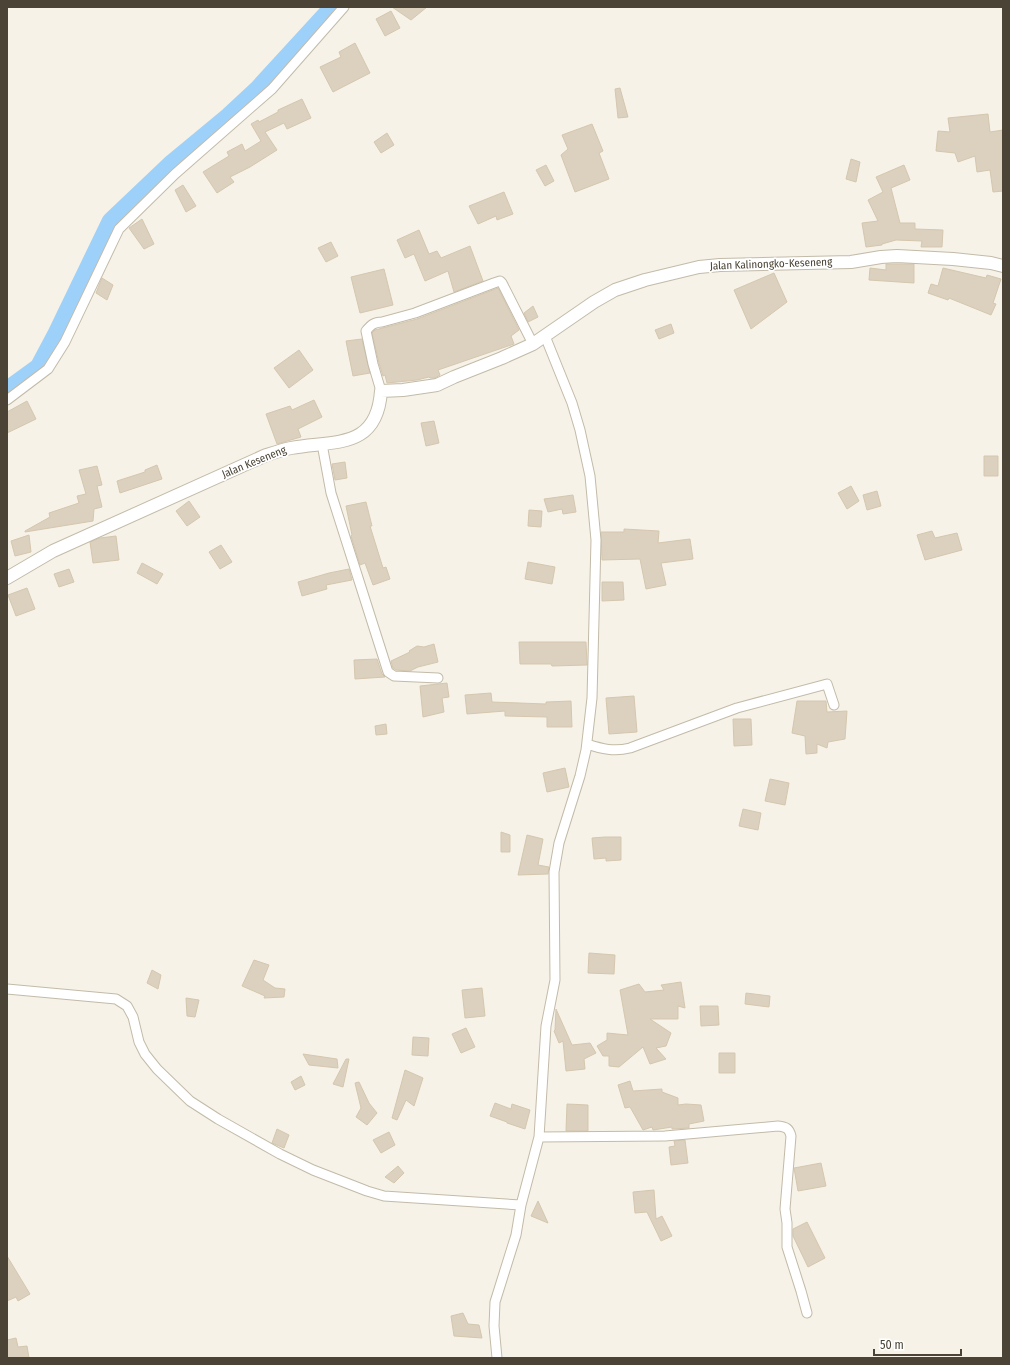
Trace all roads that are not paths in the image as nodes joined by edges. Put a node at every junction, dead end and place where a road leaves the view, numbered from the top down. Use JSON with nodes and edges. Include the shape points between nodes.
{"nodes":[{"id":1,"x":344,"y":7,"type":"edge"},
{"id":2,"x":1003,"y":266,"type":"edge"},
{"id":3,"x":545,"y":336,"type":"junction"},
{"id":4,"x":533,"y":344,"type":"junction"},
{"id":5,"x":381,"y":391,"type":"junction"},
{"id":6,"x":7,"y":400,"type":"edge"},
{"id":7,"x":322,"y":444,"type":"junction"},
{"id":8,"x":7,"y":578,"type":"edge"},
{"id":9,"x":438,"y":678,"type":"dead end"},
{"id":10,"x":834,"y":705,"type":"dead end"},
{"id":11,"x":587,"y":744,"type":"junction"},
{"id":12,"x":7,"y":988,"type":"edge"},
{"id":13,"x":539,"y":1137,"type":"junction"},
{"id":14,"x":521,"y":1205,"type":"junction"},
{"id":15,"x":807,"y":1313,"type":"dead end"},
{"id":16,"x":497,"y":1358,"type":"edge"}],
"edges":[{"from":1,"to":6,"type":"street","via":[[272,89],[175,174],[119,229],[65,342],[48,369]]},
{"from":2,"to":3,"type":"street","name":"Jalan Kalinongko-Keseneng","via":[[953,259],[896,256],[850,262],[707,266],[645,280],[615,290]]},
{"from":3,"to":4,"type":"street","name":"Jalan Kalinongko-Keseneng"},
{"from":3,"to":11,"type":"street","via":[[572,403],[590,476],[596,540],[592,698]]},
{"from":4,"to":5,"type":"street","via":[[437,385]]},
{"from":4,"to":5,"type":"street","via":[[500,281],[416,314],[371,324],[366,331]]},
{"from":5,"to":7,"type":"street","name":"Jalan Keseneng","via":[[377,414],[367,429],[353,438]]},
{"from":7,"to":8,"type":"street","name":"Jalan Keseneng","via":[[291,448],[264,456],[53,550]]},
{"from":7,"to":9,"type":"street","via":[[331,493],[388,672],[394,676]]},
{"from":10,"to":11,"type":"street","via":[[826,684],[737,708],[630,748],[618,751],[604,750]]},
{"from":11,"to":13,"type":"street","via":[[559,843],[554,872],[555,980],[546,1026]]},
{"from":12,"to":14,"type":"street","via":[[116,999],[127,1006],[133,1017],[144,1054],[190,1100],[280,1154],[313,1170],[384,1196]]},
{"from":13,"to":14,"type":"street"},
{"from":13,"to":15,"type":"street","via":[[664,1136],[785,1127],[791,1136],[785,1209],[787,1247]]},
{"from":14,"to":16,"type":"street","via":[[516,1235],[495,1302]]}]}
